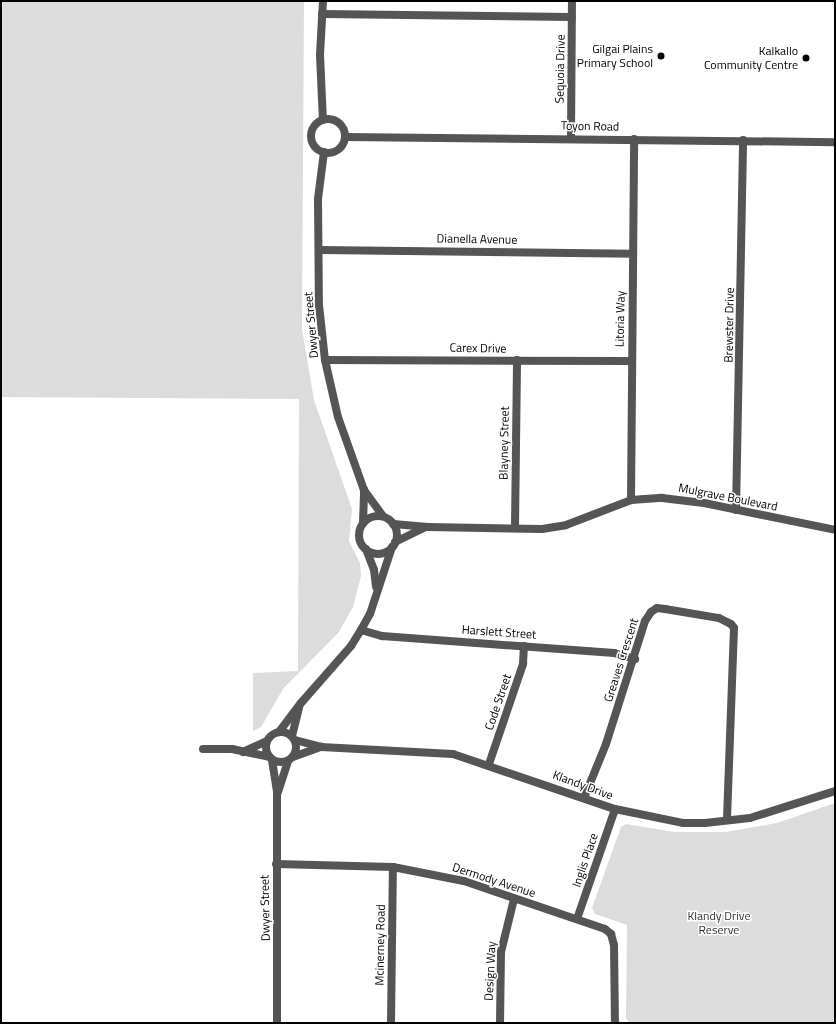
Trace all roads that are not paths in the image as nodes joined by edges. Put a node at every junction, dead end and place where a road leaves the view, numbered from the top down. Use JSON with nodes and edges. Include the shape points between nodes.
{"nodes":[{"id":1,"x":323,"y":1,"type":"edge"},
{"id":2,"x":572,"y":1,"type":"edge"},
{"id":3,"x":322,"y":14,"type":"junction"},
{"id":4,"x":572,"y":17,"type":"junction"},
{"id":5,"x":323,"y":120,"type":"junction"},
{"id":6,"x":345,"y":137,"type":"junction"},
{"id":7,"x":571,"y":138,"type":"junction"},
{"id":8,"x":634,"y":139,"type":"junction"},
{"id":9,"x":743,"y":140,"type":"junction"},
{"id":10,"x":835,"y":142,"type":"edge"},
{"id":11,"x":324,"y":152,"type":"junction"},
{"id":12,"x":320,"y":250,"type":"junction"},
{"id":13,"x":633,"y":254,"type":"junction"},
{"id":14,"x":325,"y":360,"type":"junction"},
{"id":15,"x":517,"y":360,"type":"junction"},
{"id":16,"x":631,"y":361,"type":"junction"},
{"id":17,"x":364,"y":490,"type":"junction"},
{"id":18,"x":631,"y":500,"type":"junction"},
{"id":19,"x":736,"y":510,"type":"junction"},
{"id":20,"x":382,"y":516,"type":"junction"},
{"id":21,"x":363,"y":523,"type":"junction"},
{"id":22,"x":393,"y":524,"type":"junction"},
{"id":23,"x":428,"y":527,"type":"junction"},
{"id":24,"x":515,"y":527,"type":"junction"},
{"id":25,"x":835,"y":530,"type":"edge"},
{"id":26,"x":394,"y":545,"type":"junction"},
{"id":27,"x":365,"y":548,"type":"junction"},
{"id":28,"x":376,"y":593,"type":"junction"},
{"id":29,"x":361,"y":630,"type":"junction"},
{"id":30,"x":524,"y":646,"type":"junction"},
{"id":31,"x":635,"y":659,"type":"junction"},
{"id":32,"x":301,"y":703,"type":"junction"},
{"id":33,"x":279,"y":732,"type":"junction"},
{"id":34,"x":293,"y":738,"type":"junction"},
{"id":35,"x":267,"y":741,"type":"junction"},
{"id":36,"x":321,"y":747,"type":"junction"},
{"id":37,"x":203,"y":749,"type":"dead end"},
{"id":38,"x":243,"y":752,"type":"junction"},
{"id":39,"x":270,"y":758,"type":"junction"},
{"id":40,"x":290,"y":759,"type":"junction"},
{"id":41,"x":489,"y":764,"type":"junction"},
{"id":42,"x":835,"y":791,"type":"edge"},
{"id":43,"x":277,"y":793,"type":"junction"},
{"id":44,"x":584,"y":798,"type":"junction"},
{"id":45,"x":615,"y":809,"type":"junction"},
{"id":46,"x":727,"y":820,"type":"junction"},
{"id":47,"x":276,"y":864,"type":"junction"},
{"id":48,"x":393,"y":867,"type":"junction"},
{"id":49,"x":514,"y":899,"type":"junction"},
{"id":50,"x":577,"y":919,"type":"junction"},
{"id":51,"x":277,"y":1023,"type":"edge"},
{"id":52,"x":392,"y":1023,"type":"edge"},
{"id":53,"x":500,"y":1023,"type":"edge"},
{"id":54,"x":615,"y":1023,"type":"edge"}],
"edges":[{"from":1,"to":3,"type":"street"},
{"from":2,"to":4,"type":"street","name":"Sequoia Drive"},
{"from":3,"to":4,"type":"street"},
{"from":3,"to":5,"type":"street","via":[[320,55]]},
{"from":4,"to":7,"type":"street","name":"Sequoia Drive"},
{"from":5,"to":6,"type":"street","via":[[335,120],[340,124]]},
{"from":5,"to":11,"type":"street","via":[[315,125],[311,139],[317,149]]},
{"from":6,"to":7,"type":"street","name":"Toyon Road"},
{"from":6,"to":11,"type":"street","via":[[340,148],[330,153]]},
{"from":7,"to":8,"type":"street","name":"Toyon Road"},
{"from":8,"to":9,"type":"street","name":"Toyon Road"},
{"from":8,"to":13,"type":"street","name":"Litoria Way"},
{"from":9,"to":10,"type":"street","name":"Toyon Road"},
{"from":9,"to":19,"type":"street","name":"Brewster Drive"},
{"from":11,"to":12,"type":"street","name":"Dwyer Street","via":[[318,199]]},
{"from":12,"to":13,"type":"street","name":"Dianella Avenue"},
{"from":12,"to":14,"type":"street","name":"Dwyer Street","via":[[319,304]]},
{"from":13,"to":16,"type":"street","name":"Litoria Way"},
{"from":14,"to":15,"type":"street","name":"Carex Drive"},
{"from":14,"to":17,"type":"street","name":"Dwyer Street","via":[[338,417]]},
{"from":15,"to":16,"type":"street","name":"Carex Drive"},
{"from":15,"to":24,"type":"street","name":"Blayney Street"},
{"from":16,"to":18,"type":"street","name":"Litoria Way"},
{"from":17,"to":20,"type":"street","name":"Dwyer Street"},
{"from":17,"to":21,"type":"street","name":"Dwyer Street"},
{"from":18,"to":19,"type":"street","name":"Mulgrave Boulevard","via":[[681,499]]},
{"from":18,"to":24,"type":"street","name":"Mulgrave Boulevard","via":[[566,525],[542,529]]},
{"from":19,"to":25,"type":"street","name":"Mulgrave Boulevard"},
{"from":20,"to":21,"type":"street","via":[[372,517]]},
{"from":20,"to":22,"type":"street"},
{"from":21,"to":27,"type":"street","via":[[359,534]]},
{"from":22,"to":23,"type":"street","name":"Mulgrave Boulevard"},
{"from":22,"to":26,"type":"street","via":[[397,533]]},
{"from":23,"to":24,"type":"street","name":"Mulgrave Boulevard"},
{"from":23,"to":26,"type":"street","name":"Mulgrave Boulevard","via":[[414,531]]},
{"from":26,"to":27,"type":"street","via":[[379,554]]},
{"from":26,"to":28,"type":"street"},
{"from":27,"to":28,"type":"street","via":[[374,570]]},
{"from":28,"to":29,"type":"street","via":[[370,614]]},
{"from":29,"to":30,"type":"street","name":"Harslett Street","via":[[382,636]]},
{"from":29,"to":32,"type":"street","via":[[351,646]]},
{"from":30,"to":31,"type":"street","name":"Harslett Street","via":[[614,653]]},
{"from":30,"to":41,"type":"street","name":"Code Street","via":[[523,664]]},
{"from":31,"to":44,"type":"street","name":"Greaves Crescent"},
{"from":31,"to":46,"type":"street","name":"Greaves Crescent","via":[[646,621],[651,612],[658,608],[719,618],[731,624],[734,636]]},
{"from":32,"to":33,"type":"street"},
{"from":32,"to":34,"type":"street"},
{"from":33,"to":34,"type":"street"},
{"from":33,"to":35,"type":"street","via":[[271,735]]},
{"from":34,"to":36,"type":"street","name":"Klandy Drive"},
{"from":34,"to":40,"type":"street","via":[[296,749]]},
{"from":35,"to":38,"type":"street"},
{"from":35,"to":39,"type":"street","via":[[266,749]]},
{"from":36,"to":40,"type":"street","name":"Klandy Drive"},
{"from":36,"to":41,"type":"street","name":"Klandy Drive","via":[[453,754]]},
{"from":37,"to":38,"type":"street","via":[[232,749]]},
{"from":38,"to":39,"type":"street"},
{"from":39,"to":40,"type":"street","via":[[280,762]]},
{"from":39,"to":43,"type":"street","name":"Dwyer Street"},
{"from":40,"to":43,"type":"street","name":"Dwyer Street"},
{"from":41,"to":44,"type":"street","name":"Klandy Drive"},
{"from":42,"to":46,"type":"street","name":"Klandy Drive","via":[[750,818]]},
{"from":43,"to":47,"type":"street","name":"Dwyer Street"},
{"from":44,"to":45,"type":"street","name":"Klandy Drive"},
{"from":45,"to":46,"type":"street","name":"Klandy Drive","via":[[682,822]]},
{"from":45,"to":50,"type":"street","name":"Inglis Place"},
{"from":47,"to":48,"type":"street","name":"Dermody Avenue"},
{"from":47,"to":51,"type":"street","name":"Dwyer Street"},
{"from":48,"to":49,"type":"street","name":"Dermody Avenue","via":[[464,881]]},
{"from":48,"to":52,"type":"street","name":"Mcinerney Road"},
{"from":49,"to":50,"type":"street","name":"Dermody Avenue"},
{"from":49,"to":53,"type":"street","name":"Design Way","via":[[501,952]]},
{"from":50,"to":54,"type":"street","name":"Dermody Avenue","via":[[608,931],[613,937]]}]}
